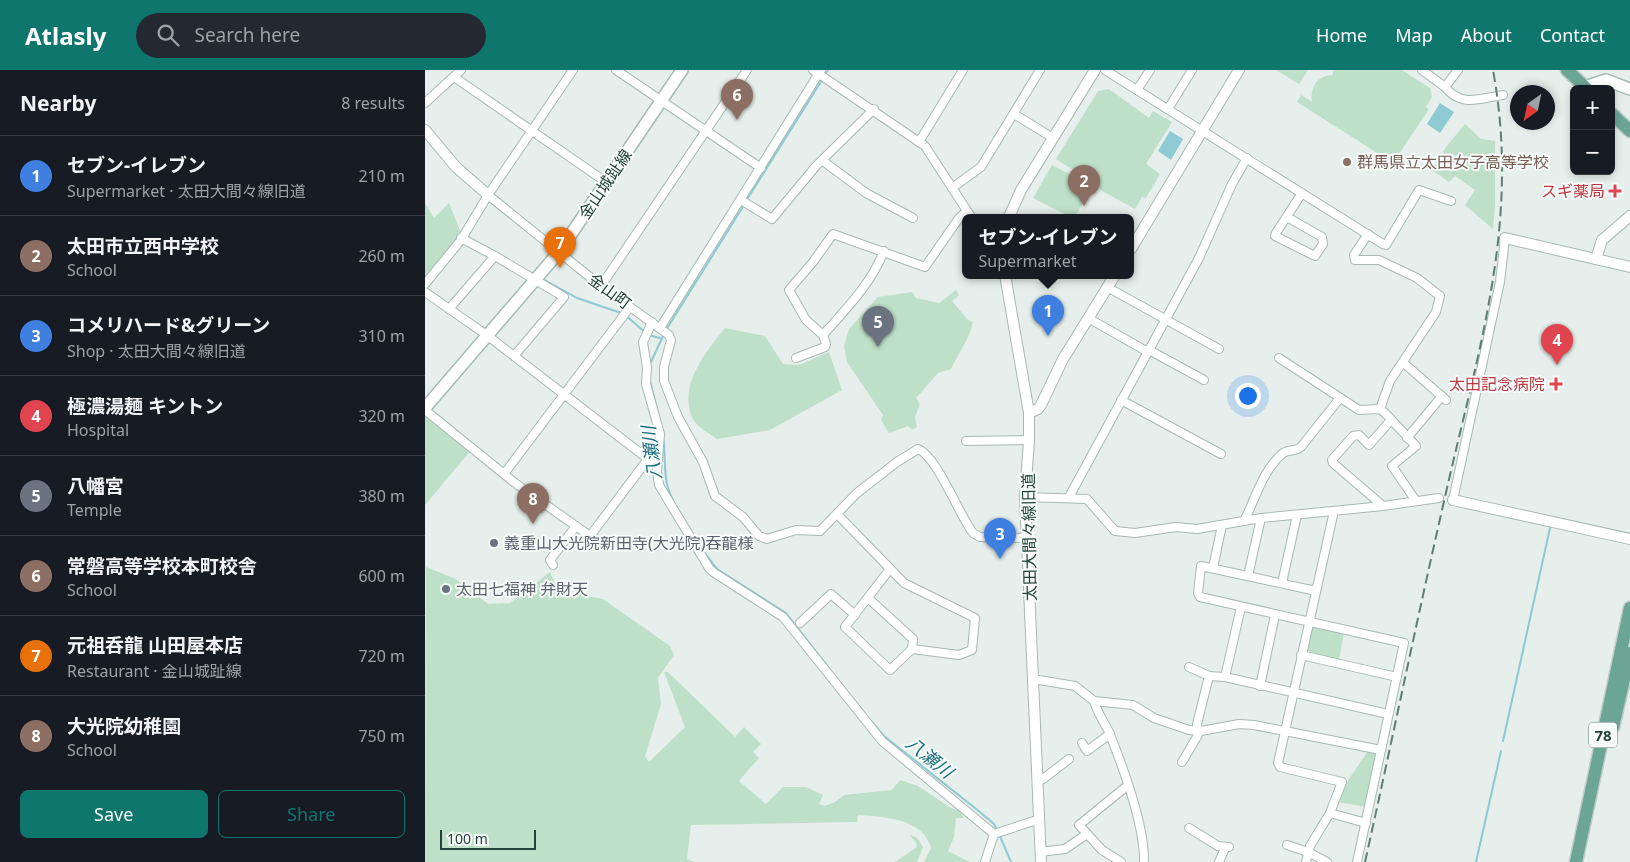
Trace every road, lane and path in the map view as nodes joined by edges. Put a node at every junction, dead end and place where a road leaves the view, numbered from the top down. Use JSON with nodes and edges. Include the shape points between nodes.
{"nodes":[{"id":1,"x":461,"y":70,"type":"edge"},
{"id":2,"x":573,"y":70,"type":"edge"},
{"id":3,"x":616,"y":70,"type":"edge"},
{"id":4,"x":682,"y":70,"type":"edge"},
{"id":5,"x":747,"y":70,"type":"edge"},
{"id":6,"x":963,"y":70,"type":"edge"},
{"id":7,"x":1040,"y":70,"type":"edge"},
{"id":8,"x":1095,"y":70,"type":"edge"},
{"id":9,"x":1105,"y":70,"type":"edge"},
{"id":10,"x":1150,"y":70,"type":"edge"},
{"id":11,"x":1192,"y":70,"type":"edge"},
{"id":12,"x":1239,"y":70,"type":"edge"},
{"id":13,"x":1422,"y":70,"type":"edge"},
{"id":14,"x":1458,"y":70,"type":"edge"},
{"id":15,"x":1567,"y":70,"type":"edge"},
{"id":16,"x":818,"y":71,"type":"edge"},
{"id":17,"x":454,"y":77,"type":"junction"},
{"id":18,"x":1583,"y":85,"type":"edge"},
{"id":19,"x":1594,"y":85,"type":"edge"},
{"id":20,"x":1445,"y":87,"type":"junction"},
{"id":21,"x":1630,"y":89,"type":"edge"},
{"id":22,"x":1137,"y":90,"type":"junction"},
{"id":23,"x":1503,"y":95,"type":"dead end"},
{"id":24,"x":661,"y":100,"type":"junction"},
{"id":25,"x":425,"y":103,"type":"edge"},
{"id":26,"x":1168,"y":109,"type":"junction"},
{"id":27,"x":874,"y":110,"type":"junction"},
{"id":28,"x":1013,"y":114,"type":"junction"},
{"id":29,"x":1615,"y":117,"type":"edge"},
{"id":30,"x":425,"y":130,"type":"edge"},
{"id":31,"x":707,"y":130,"type":"junction"},
{"id":32,"x":1203,"y":130,"type":"junction"},
{"id":33,"x":1630,"y":131,"type":"edge"},
{"id":34,"x":531,"y":132,"type":"junction"},
{"id":35,"x":1053,"y":138,"type":"junction"},
{"id":36,"x":919,"y":142,"type":"junction"},
{"id":37,"x":1247,"y":158,"type":"junction"},
{"id":38,"x":823,"y":161,"type":"junction"},
{"id":39,"x":761,"y":168,"type":"junction"},
{"id":40,"x":605,"y":182,"type":"junction"},
{"id":41,"x":952,"y":188,"type":"junction"},
{"id":42,"x":1302,"y":193,"type":"junction"},
{"id":43,"x":487,"y":195,"type":"junction"},
{"id":44,"x":1451,"y":201,"type":"dead end"},
{"id":45,"x":744,"y":202,"type":"junction"},
{"id":46,"x":969,"y":214,"type":"edge"},
{"id":47,"x":1010,"y":214,"type":"edge"},
{"id":48,"x":1630,"y":216,"type":"edge"},
{"id":49,"x":962,"y":217,"type":"edge"},
{"id":50,"x":1287,"y":217,"type":"junction"},
{"id":51,"x":913,"y":218,"type":"dead end"},
{"id":52,"x":1368,"y":234,"type":"junction"},
{"id":53,"x":461,"y":238,"type":"junction"},
{"id":54,"x":1505,"y":238,"type":"joint"},
{"id":55,"x":1134,"y":244,"type":"edge"},
{"id":56,"x":884,"y":251,"type":"junction"},
{"id":57,"x":559,"y":252,"type":"junction"},
{"id":58,"x":495,"y":256,"type":"junction"},
{"id":59,"x":1596,"y":259,"type":"junction"},
{"id":60,"x":1630,"y":267,"type":"edge"},
{"id":61,"x":1006,"y":279,"type":"edge"},
{"id":62,"x":1112,"y":279,"type":"edge"},
{"id":63,"x":534,"y":280,"type":"junction"},
{"id":64,"x":425,"y":284,"type":"edge"},
{"id":65,"x":601,"y":286,"type":"junction"},
{"id":66,"x":1107,"y":287,"type":"junction"},
{"id":67,"x":425,"y":292,"type":"edge"},
{"id":68,"x":449,"y":309,"type":"junction"},
{"id":69,"x":626,"y":313,"type":"junction"},
{"id":70,"x":1088,"y":318,"type":"junction"},
{"id":71,"x":1166,"y":319,"type":"junction"},
{"id":72,"x":652,"y":322,"type":"junction"},
{"id":73,"x":663,"y":330,"type":"junction"},
{"id":74,"x":823,"y":335,"type":"junction"},
{"id":75,"x":487,"y":336,"type":"junction"},
{"id":76,"x":1219,"y":348,"type":"dead end"},
{"id":77,"x":1148,"y":351,"type":"junction"},
{"id":78,"x":514,"y":356,"type":"junction"},
{"id":79,"x":796,"y":358,"type":"dead end"},
{"id":80,"x":1279,"y":358,"type":"dead end"},
{"id":81,"x":1406,"y":365,"type":"dead end"},
{"id":82,"x":1204,"y":380,"type":"dead end"},
{"id":83,"x":565,"y":395,"type":"junction"},
{"id":84,"x":1340,"y":398,"type":"junction"},
{"id":85,"x":1121,"y":400,"type":"junction"},
{"id":86,"x":425,"y":409,"type":"edge"},
{"id":87,"x":1380,"y":409,"type":"junction"},
{"id":88,"x":1029,"y":412,"type":"junction"},
{"id":89,"x":1390,"y":420,"type":"junction"},
{"id":90,"x":1407,"y":438,"type":"junction"},
{"id":91,"x":1029,"y":440,"type":"junction"},
{"id":92,"x":966,"y":441,"type":"dead end"},
{"id":93,"x":1221,"y":454,"type":"dead end"},
{"id":94,"x":648,"y":459,"type":"junction"},
{"id":95,"x":658,"y":466,"type":"junction"},
{"id":96,"x":504,"y":474,"type":"junction"},
{"id":97,"x":1025,"y":497,"type":"junction"},
{"id":98,"x":1069,"y":497,"type":"junction"},
{"id":99,"x":1439,"y":498,"type":"dead end"},
{"id":100,"x":1453,"y":500,"type":"joint"},
{"id":101,"x":1416,"y":501,"type":"junction"},
{"id":102,"x":1383,"y":506,"type":"junction"},
{"id":103,"x":1334,"y":511,"type":"junction"},
{"id":104,"x":837,"y":514,"type":"junction"},
{"id":105,"x":1297,"y":515,"type":"junction"},
{"id":106,"x":1261,"y":518,"type":"junction"},
{"id":107,"x":1244,"y":521,"type":"junction"},
{"id":108,"x":1222,"y":525,"type":"junction"},
{"id":109,"x":576,"y":526,"type":"junction"},
{"id":110,"x":1027,"y":538,"type":"junction"},
{"id":111,"x":1630,"y":539,"type":"edge"},
{"id":112,"x":553,"y":565,"type":"dead end"},
{"id":113,"x":1213,"y":568,"type":"junction"},
{"id":114,"x":890,"y":569,"type":"junction"},
{"id":115,"x":1249,"y":576,"type":"junction"},
{"id":116,"x":1282,"y":583,"type":"junction"},
{"id":117,"x":1316,"y":591,"type":"junction"},
{"id":118,"x":868,"y":598,"type":"junction"},
{"id":119,"x":1241,"y":607,"type":"junction"},
{"id":120,"x":1630,"y":608,"type":"edge"},
{"id":121,"x":1275,"y":614,"type":"junction"},
{"id":122,"x":855,"y":615,"type":"junction"},
{"id":123,"x":1309,"y":622,"type":"junction"},
{"id":124,"x":800,"y":623,"type":"dead end"},
{"id":125,"x":912,"y":649,"type":"junction"},
{"id":126,"x":1630,"y":653,"type":"edge"},
{"id":127,"x":1301,"y":656,"type":"junction"},
{"id":128,"x":1189,"y":666,"type":"dead end"},
{"id":129,"x":1209,"y":676,"type":"junction"},
{"id":130,"x":1225,"y":677,"type":"junction"},
{"id":131,"x":1397,"y":677,"type":"junction"},
{"id":132,"x":1033,"y":679,"type":"junction"},
{"id":133,"x":1260,"y":686,"type":"junction"},
{"id":134,"x":1293,"y":693,"type":"junction"},
{"id":135,"x":1094,"y":701,"type":"junction"},
{"id":136,"x":1388,"y":714,"type":"junction"},
{"id":137,"x":1198,"y":730,"type":"junction"},
{"id":138,"x":1285,"y":730,"type":"junction"},
{"id":139,"x":1110,"y":734,"type":"junction"},
{"id":140,"x":1082,"y":743,"type":"dead end"},
{"id":141,"x":1381,"y":750,"type":"junction"},
{"id":142,"x":1069,"y":759,"type":"dead end"},
{"id":143,"x":1182,"y":762,"type":"dead end"},
{"id":144,"x":1038,"y":781,"type":"junction"},
{"id":145,"x":1127,"y":786,"type":"junction"},
{"id":146,"x":1330,"y":813,"type":"junction"},
{"id":147,"x":1040,"y":819,"type":"junction"},
{"id":148,"x":1366,"y":823,"type":"junction"},
{"id":149,"x":1189,"y":828,"type":"dead end"},
{"id":150,"x":998,"y":832,"type":"junction"},
{"id":151,"x":1087,"y":834,"type":"junction"},
{"id":152,"x":1287,"y":845,"type":"dead end"},
{"id":153,"x":1308,"y":852,"type":"junction"},
{"id":154,"x":1040,"y":857,"type":"edge"},
{"id":155,"x":985,"y":862,"type":"edge"},
{"id":156,"x":1121,"y":862,"type":"edge"},
{"id":157,"x":1144,"y":862,"type":"edge"},
{"id":158,"x":1219,"y":862,"type":"edge"},
{"id":159,"x":1306,"y":862,"type":"edge"},
{"id":160,"x":1327,"y":862,"type":"edge"},
{"id":161,"x":1357,"y":862,"type":"edge"},
{"id":162,"x":1577,"y":862,"type":"edge"},
{"id":163,"x":1585,"y":862,"type":"edge"}],
"edges":[{"from":1,"to":17,"type":"street"},
{"from":2,"to":34,"type":"street"},
{"from":3,"to":24,"type":"street"},
{"from":4,"to":24,"type":"main road","name":"金山城趾線"},
{"from":5,"to":31,"type":"street"},
{"from":6,"to":36,"type":"street"},
{"from":7,"to":28,"type":"street"},
{"from":8,"to":35,"type":"street"},
{"from":9,"to":22,"type":"street"},
{"from":10,"to":22,"type":"street"},
{"from":11,"to":26,"type":"street"},
{"from":12,"to":32,"type":"street"},
{"from":13,"to":20,"type":"street"},
{"from":14,"to":20,"type":"street"},
{"from":15,"to":18,"type":"main road"},
{"from":16,"to":27,"type":"street"},
{"from":16,"to":39,"type":"street"},
{"from":17,"to":25,"type":"street"},
{"from":17,"to":34,"type":"street"},
{"from":19,"to":21,"type":"main road","via":[[1606,80]]},
{"from":20,"to":23,"type":"street","via":[[1463,101]]},
{"from":22,"to":26,"type":"street"},
{"from":24,"to":31,"type":"street"},
{"from":24,"to":40,"type":"main road","name":"金山城趾線"},
{"from":26,"to":32,"type":"street"},
{"from":27,"to":36,"type":"street"},
{"from":27,"to":38,"type":"street"},
{"from":28,"to":35,"type":"street"},
{"from":28,"to":41,"type":"street","via":[[981,167]]},
{"from":29,"to":33,"type":"main road"},
{"from":30,"to":43,"type":"street","via":[[456,167]]},
{"from":31,"to":39,"type":"street"},
{"from":31,"to":65,"type":"street"},
{"from":32,"to":37,"type":"street"},
{"from":32,"to":55,"type":"street"},
{"from":34,"to":40,"type":"street"},
{"from":34,"to":43,"type":"street"},
{"from":35,"to":47,"type":"street"},
{"from":36,"to":41,"type":"street","via":[[925,146]]},
{"from":37,"to":42,"type":"street"},
{"from":37,"to":71,"type":"street"},
{"from":38,"to":45,"type":"street","via":[[772,219]]},
{"from":38,"to":51,"type":"street","via":[[866,193]]},
{"from":39,"to":45,"type":"street"},
{"from":40,"to":57,"type":"main road","name":"金山城趾線"},
{"from":41,"to":46,"type":"street"},
{"from":42,"to":50,"type":"street"},
{"from":42,"to":52,"type":"street"},
{"from":43,"to":53,"type":"street"},
{"from":43,"to":57,"type":"street","name":"金山町"},
{"from":44,"to":52,"type":"street","via":[[1419,190],[1386,244]]},
{"from":45,"to":73,"type":"street"},
{"from":48,"to":59,"type":"street","via":[[1603,240]]},
{"from":49,"to":56,"type":"street","via":[[925,266]]},
{"from":50,"to":50,"type":"street","via":[[1276,233],[1277,238],[1315,256],[1323,244],[1322,237]]},
{"from":52,"to":87,"type":"street","via":[[1355,260],[1383,262],[1429,286],[1440,296],[1436,312],[1390,381]]},
{"from":53,"to":58,"type":"street"},
{"from":53,"to":64,"type":"street"},
{"from":54,"to":59,"type":"street"},
{"from":54,"to":100,"type":"street","via":[[1500,282]]},
{"from":56,"to":74,"type":"street","via":[[877,269],[859,294]]},
{"from":56,"to":74,"type":"street","via":[[833,234],[789,290],[806,320]]},
{"from":57,"to":63,"type":"main road","name":"金山城趾線"},
{"from":57,"to":65,"type":"street","name":"金山町"},
{"from":58,"to":63,"type":"street"},
{"from":58,"to":68,"type":"street"},
{"from":59,"to":60,"type":"street"},
{"from":61,"to":88,"type":"street","name":"太田大間々線旧道"},
{"from":62,"to":66,"type":"street"},
{"from":63,"to":75,"type":"main road","name":"金山城趾線"},
{"from":63,"to":78,"type":"street","via":[[564,297]]},
{"from":65,"to":69,"type":"street","name":"金山町"},
{"from":66,"to":70,"type":"street"},
{"from":66,"to":71,"type":"street"},
{"from":67,"to":68,"type":"street"},
{"from":68,"to":75,"type":"street"},
{"from":69,"to":72,"type":"street","name":"金山町"},
{"from":69,"to":83,"type":"street"},
{"from":70,"to":77,"type":"street"},
{"from":70,"to":88,"type":"street","via":[[1052,378],[1041,405]]},
{"from":71,"to":76,"type":"street"},
{"from":71,"to":77,"type":"street"},
{"from":72,"to":73,"type":"street","name":"金山町"},
{"from":72,"to":95,"type":"street","via":[[643,342],[646,384],[660,434]]},
{"from":73,"to":104,"type":"street","via":[[671,340],[663,367],[664,381],[678,417],[703,462],[715,496],[743,516],[759,536],[767,540],[796,530],[821,531]]},
{"from":74,"to":79,"type":"street","via":[[825,346]]},
{"from":75,"to":78,"type":"street"},
{"from":75,"to":86,"type":"main road","name":"金山城趾線"},
{"from":77,"to":82,"type":"street"},
{"from":77,"to":85,"type":"street"},
{"from":78,"to":83,"type":"street"},
{"from":80,"to":84,"type":"street"},
{"from":81,"to":90,"type":"street","via":[[1444,398]]},
{"from":83,"to":94,"type":"street"},
{"from":83,"to":96,"type":"street"},
{"from":84,"to":87,"type":"street","via":[[1359,410]]},
{"from":84,"to":107,"type":"street","via":[[1301,447],[1281,455],[1259,484]]},
{"from":85,"to":93,"type":"street"},
{"from":85,"to":98,"type":"street"},
{"from":86,"to":96,"type":"street"},
{"from":87,"to":89,"type":"street"},
{"from":88,"to":91,"type":"street","name":"太田大間々線旧道"},
{"from":89,"to":90,"type":"street"},
{"from":89,"to":102,"type":"street","via":[[1369,445],[1359,435],[1353,436],[1332,460]]},
{"from":90,"to":101,"type":"street","via":[[1416,446],[1392,466]]},
{"from":91,"to":92,"type":"street"},
{"from":91,"to":97,"type":"street","name":"太田大間々線旧道"},
{"from":94,"to":95,"type":"street"},
{"from":94,"to":109,"type":"street","via":[[590,536]]},
{"from":95,"to":150,"type":"street","via":[[659,485],[713,572],[783,617],[882,741]]},
{"from":96,"to":109,"type":"street"},
{"from":97,"to":98,"type":"street"},
{"from":97,"to":110,"type":"street","name":"太田大間々線旧道"},
{"from":98,"to":108,"type":"street","via":[[1090,500],[1110,526],[1119,532]]},
{"from":99,"to":101,"type":"street"},
{"from":100,"to":111,"type":"street"},
{"from":101,"to":102,"type":"street"},
{"from":102,"to":103,"type":"street"},
{"from":103,"to":105,"type":"street"},
{"from":103,"to":117,"type":"street"},
{"from":104,"to":110,"type":"street","via":[[857,493],[919,449],[936,468],[973,533],[980,537]]},
{"from":104,"to":114,"type":"street"},
{"from":105,"to":106,"type":"street"},
{"from":105,"to":116,"type":"street"},
{"from":106,"to":107,"type":"street"},
{"from":106,"to":115,"type":"street"},
{"from":107,"to":108,"type":"street"},
{"from":108,"to":113,"type":"street"},
{"from":109,"to":112,"type":"street","via":[[550,560]]},
{"from":110,"to":132,"type":"street","name":"太田大間々線旧道"},
{"from":113,"to":115,"type":"street"},
{"from":113,"to":119,"type":"street","via":[[1201,566],[1198,595]]},
{"from":114,"to":118,"type":"street"},
{"from":114,"to":125,"type":"street","via":[[904,583],[975,618],[972,650],[959,655]]},
{"from":115,"to":116,"type":"street"},
{"from":116,"to":117,"type":"street"},
{"from":117,"to":123,"type":"street"},
{"from":118,"to":122,"type":"street"},
{"from":118,"to":125,"type":"street","via":[[913,639]]},
{"from":119,"to":121,"type":"street"},
{"from":119,"to":130,"type":"street"},
{"from":120,"to":162,"type":"main road","number":"78"},
{"from":121,"to":123,"type":"street"},
{"from":121,"to":133,"type":"street"},
{"from":122,"to":124,"type":"street","via":[[831,594]]},
{"from":122,"to":125,"type":"street","via":[[845,628],[890,670]]},
{"from":123,"to":127,"type":"street"},
{"from":123,"to":131,"type":"street","via":[[1404,643]]},
{"from":126,"to":163,"type":"main road","number":"78"},
{"from":127,"to":131,"type":"street"},
{"from":127,"to":134,"type":"street"},
{"from":128,"to":129,"type":"street"},
{"from":129,"to":130,"type":"street"},
{"from":129,"to":137,"type":"street"},
{"from":130,"to":133,"type":"street"},
{"from":131,"to":136,"type":"street"},
{"from":132,"to":135,"type":"street","via":[[1075,686]]},
{"from":132,"to":144,"type":"street","name":"太田大間々線旧道"},
{"from":133,"to":134,"type":"street"},
{"from":134,"to":136,"type":"street"},
{"from":134,"to":138,"type":"street"},
{"from":135,"to":137,"type":"street","via":[[1133,705],[1154,718],[1181,728]]},
{"from":135,"to":139,"type":"street"},
{"from":136,"to":141,"type":"street"},
{"from":137,"to":138,"type":"street","via":[[1245,724]]},
{"from":137,"to":143,"type":"street","via":[[1197,739]]},
{"from":138,"to":141,"type":"street"},
{"from":138,"to":146,"type":"street","via":[[1278,765],[1342,782]]},
{"from":139,"to":140,"type":"street","via":[[1087,751]]},
{"from":139,"to":145,"type":"street"},
{"from":141,"to":148,"type":"street"},
{"from":142,"to":144,"type":"street"},
{"from":144,"to":147,"type":"street","name":"太田大間々線旧道"},
{"from":145,"to":151,"type":"street","via":[[1079,825]]},
{"from":145,"to":157,"type":"street","via":[[1140,826]]},
{"from":146,"to":148,"type":"street"},
{"from":146,"to":153,"type":"street"},
{"from":147,"to":150,"type":"street"},
{"from":147,"to":154,"type":"street","name":"太田大間々線旧道"},
{"from":148,"to":161,"type":"street"},
{"from":149,"to":158,"type":"street","via":[[1227,848]]},
{"from":150,"to":155,"type":"street"},
{"from":151,"to":154,"type":"street","via":[[1065,849]]},
{"from":151,"to":156,"type":"street","via":[[1102,850]]},
{"from":152,"to":153,"type":"street"},
{"from":153,"to":159,"type":"street"},
{"from":153,"to":160,"type":"street"}]}
